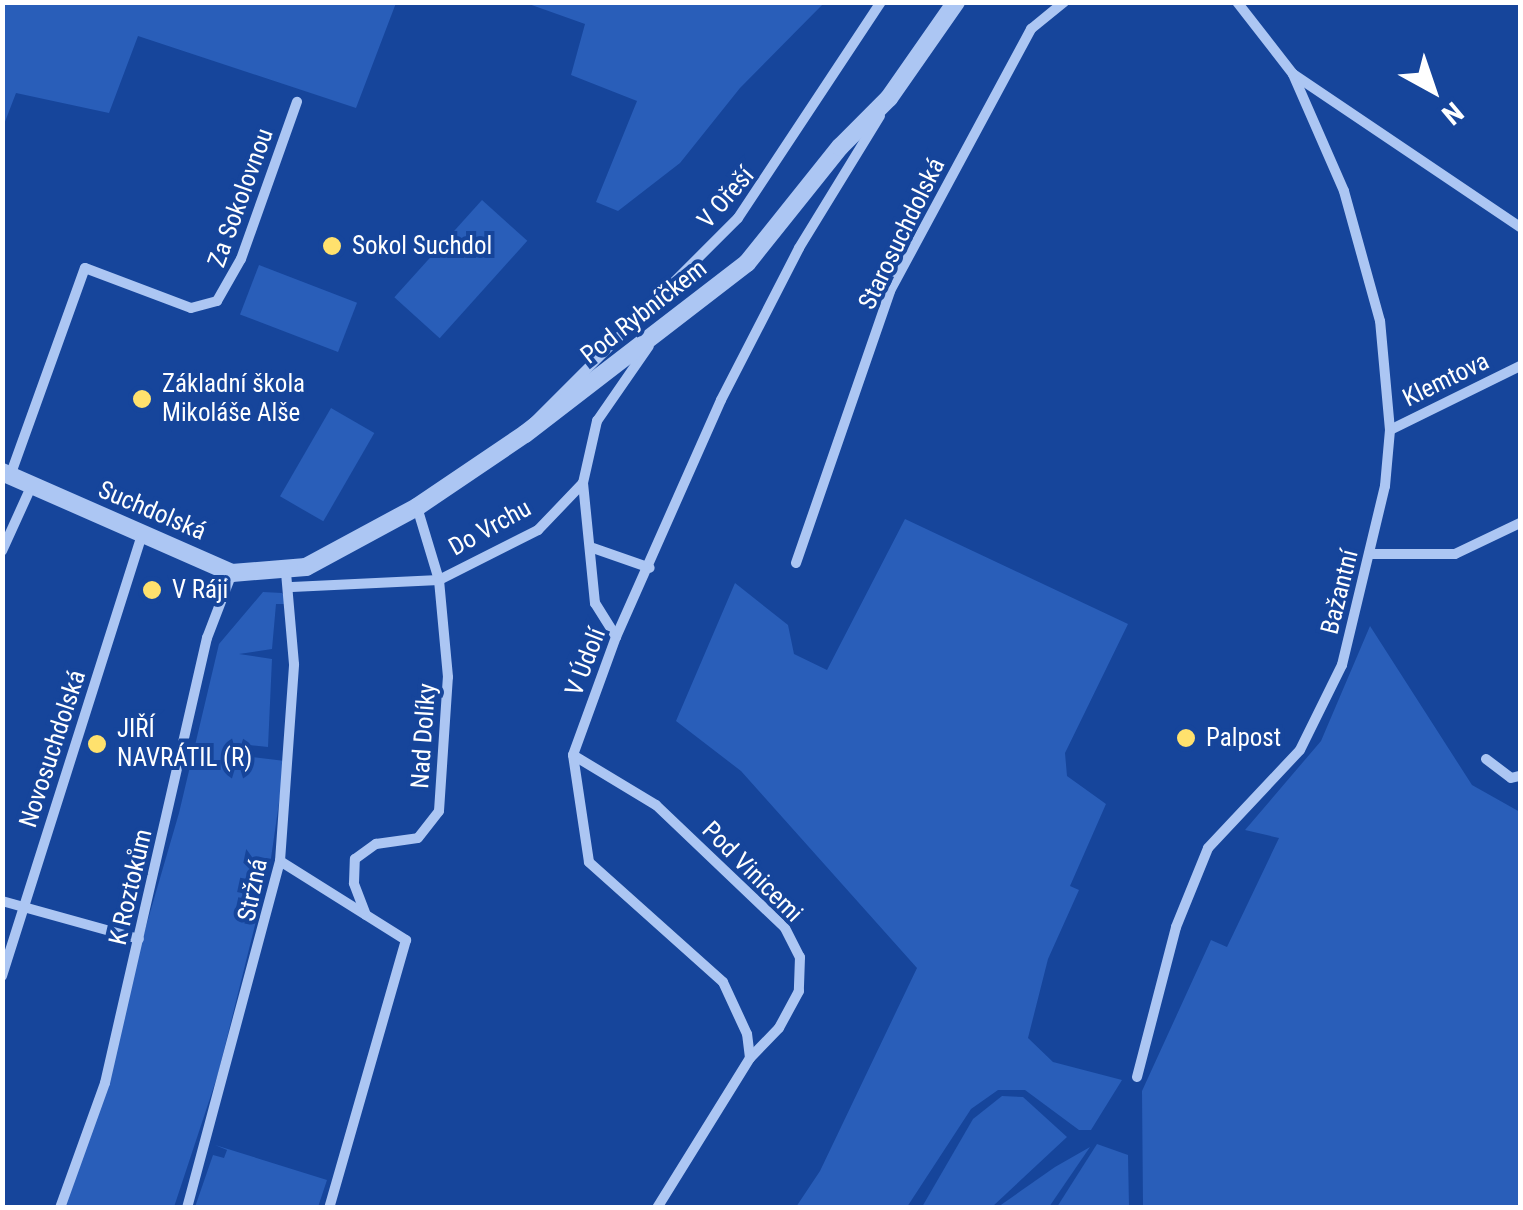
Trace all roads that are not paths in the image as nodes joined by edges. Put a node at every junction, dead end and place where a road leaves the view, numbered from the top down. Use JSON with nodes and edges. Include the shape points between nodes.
{"nodes":[{"id":1,"x":882,"y":2,"type":"edge"},
{"id":2,"x":956,"y":2,"type":"edge"},
{"id":3,"x":1064,"y":2,"type":"edge"},
{"id":4,"x":1237,"y":2,"type":"edge"},
{"id":5,"x":1292,"y":74,"type":"junction"},
{"id":6,"x":889,"y":98,"type":"junction"},
{"id":7,"x":298,"y":102,"type":"dead end"},
{"id":8,"x":1520,"y":227,"type":"edge"},
{"id":9,"x":659,"y":334,"type":"junction"},
{"id":10,"x":1520,"y":366,"type":"edge"},
{"id":11,"x":1390,"y":430,"type":"junction"},
{"id":12,"x":525,"y":434,"type":"junction"},
{"id":13,"x":6,"y":474,"type":"edge"},
{"id":14,"x":584,"y":483,"type":"junction"},
{"id":15,"x":32,"y":486,"type":"junction"},
{"id":16,"x":416,"y":507,"type":"junction"},
{"id":17,"x":1520,"y":523,"type":"edge"},
{"id":18,"x":142,"y":535,"type":"junction"},
{"id":19,"x":593,"y":548,"type":"junction"},
{"id":20,"x":2,"y":551,"type":"edge"},
{"id":21,"x":1371,"y":554,"type":"junction"},
{"id":22,"x":796,"y":563,"type":"dead end"},
{"id":23,"x":650,"y":568,"type":"junction"},
{"id":24,"x":232,"y":573,"type":"junction"},
{"id":25,"x":289,"y":580,"type":"junction"},
{"id":26,"x":439,"y":580,"type":"junction"},
{"id":27,"x":616,"y":636,"type":"junction"},
{"id":28,"x":573,"y":755,"type":"junction"},
{"id":29,"x":1486,"y":759,"type":"dead end"},
{"id":30,"x":1520,"y":776,"type":"edge"},
{"id":31,"x":280,"y":861,"type":"junction"},
{"id":32,"x":2,"y":901,"type":"edge"},
{"id":33,"x":24,"y":907,"type":"junction"},
{"id":34,"x":366,"y":915,"type":"junction"},
{"id":35,"x":140,"y":939,"type":"junction"},
{"id":36,"x":2,"y":976,"type":"edge"},
{"id":37,"x":750,"y":1058,"type":"junction"},
{"id":38,"x":1136,"y":1078,"type":"dead end"},
{"id":39,"x":60,"y":1208,"type":"edge"},
{"id":40,"x":187,"y":1208,"type":"edge"},
{"id":41,"x":329,"y":1208,"type":"edge"},
{"id":42,"x":657,"y":1208,"type":"edge"}],
"edges":[{"from":1,"to":12,"type":"street","name":"V Ořeší","via":[[738,218],[536,414]]},
{"from":2,"to":6,"type":"street","name":"Pod Rybníčkem"},
{"from":3,"to":22,"type":"street","name":"Starosuchdolská","via":[[1031,29],[890,291]]},
{"from":4,"to":5,"type":"street"},
{"from":5,"to":8,"type":"street"},
{"from":5,"to":11,"type":"street","name":"Bažantní","via":[[1361,244],[1380,321]]},
{"from":6,"to":9,"type":"street","name":"Pod Rybníčkem","via":[[840,147],[747,263]]},
{"from":6,"to":23,"type":"street","name":"V Údolí","via":[[799,248],[721,400]]},
{"from":7,"to":13,"type":"street","name":"Za Sokolovnou","via":[[241,259],[218,302],[191,308],[85,268]]},
{"from":9,"to":12,"type":"street","name":"Pod Rybníčkem"},
{"from":9,"to":14,"type":"street","via":[[597,421]]},
{"from":10,"to":11,"type":"street","name":"Klemtova"},
{"from":11,"to":21,"type":"street","name":"Bažantní"},
{"from":12,"to":16,"type":"street","name":"Pod Rybníčkem"},
{"from":13,"to":15,"type":"street","name":"Suchdolská"},
{"from":14,"to":19,"type":"street"},
{"from":14,"to":26,"type":"street","name":"Do Vrchu","via":[[538,530]]},
{"from":15,"to":18,"type":"street","name":"Suchdolská"},
{"from":15,"to":20,"type":"street"},
{"from":16,"to":25,"type":"street","name":"Pod Rybníčkem"},
{"from":16,"to":26,"type":"street","name":"Nad Dolíky"},
{"from":17,"to":21,"type":"street","via":[[1455,554]]},
{"from":18,"to":24,"type":"street","name":"Suchdolská"},
{"from":18,"to":33,"type":"street","name":"Novosuchdolská"},
{"from":19,"to":23,"type":"street"},
{"from":19,"to":27,"type":"street","via":[[595,603]]},
{"from":21,"to":38,"type":"street","name":"Bažantní","via":[[1342,665],[1314,731],[1208,848],[1176,926]]},
{"from":23,"to":27,"type":"street","name":"V Údolí"},
{"from":24,"to":25,"type":"street","name":"Suchdolská"},
{"from":24,"to":35,"type":"street","name":"K Roztokům","via":[[207,638]]},
{"from":25,"to":26,"type":"street","name":"Do Vrchu"},
{"from":25,"to":31,"type":"street","name":"Stržná","via":[[292,718]]},
{"from":26,"to":34,"type":"street","name":"Nad Dolíky","via":[[448,676],[439,812],[418,838],[376,844],[356,859],[354,883]]},
{"from":27,"to":28,"type":"street","name":"V Údolí"},
{"from":28,"to":37,"type":"street","name":"V Údolí","via":[[588,862],[723,982],[740,1010]]},
{"from":28,"to":37,"type":"street","name":"Pod Vinicemi","via":[[656,804],[785,928],[800,957],[799,991]]},
{"from":29,"to":30,"type":"street","via":[[1511,778]]},
{"from":31,"to":34,"type":"street"},
{"from":31,"to":40,"type":"street","name":"Stržná"},
{"from":32,"to":33,"type":"street"},
{"from":33,"to":35,"type":"street"},
{"from":33,"to":36,"type":"street","name":"Novosuchdolská"},
{"from":34,"to":41,"type":"street","via":[[396,929],[406,940],[405,954]]},
{"from":35,"to":39,"type":"street","name":"K Roztokům","via":[[105,1083]]},
{"from":37,"to":42,"type":"street"}]}
